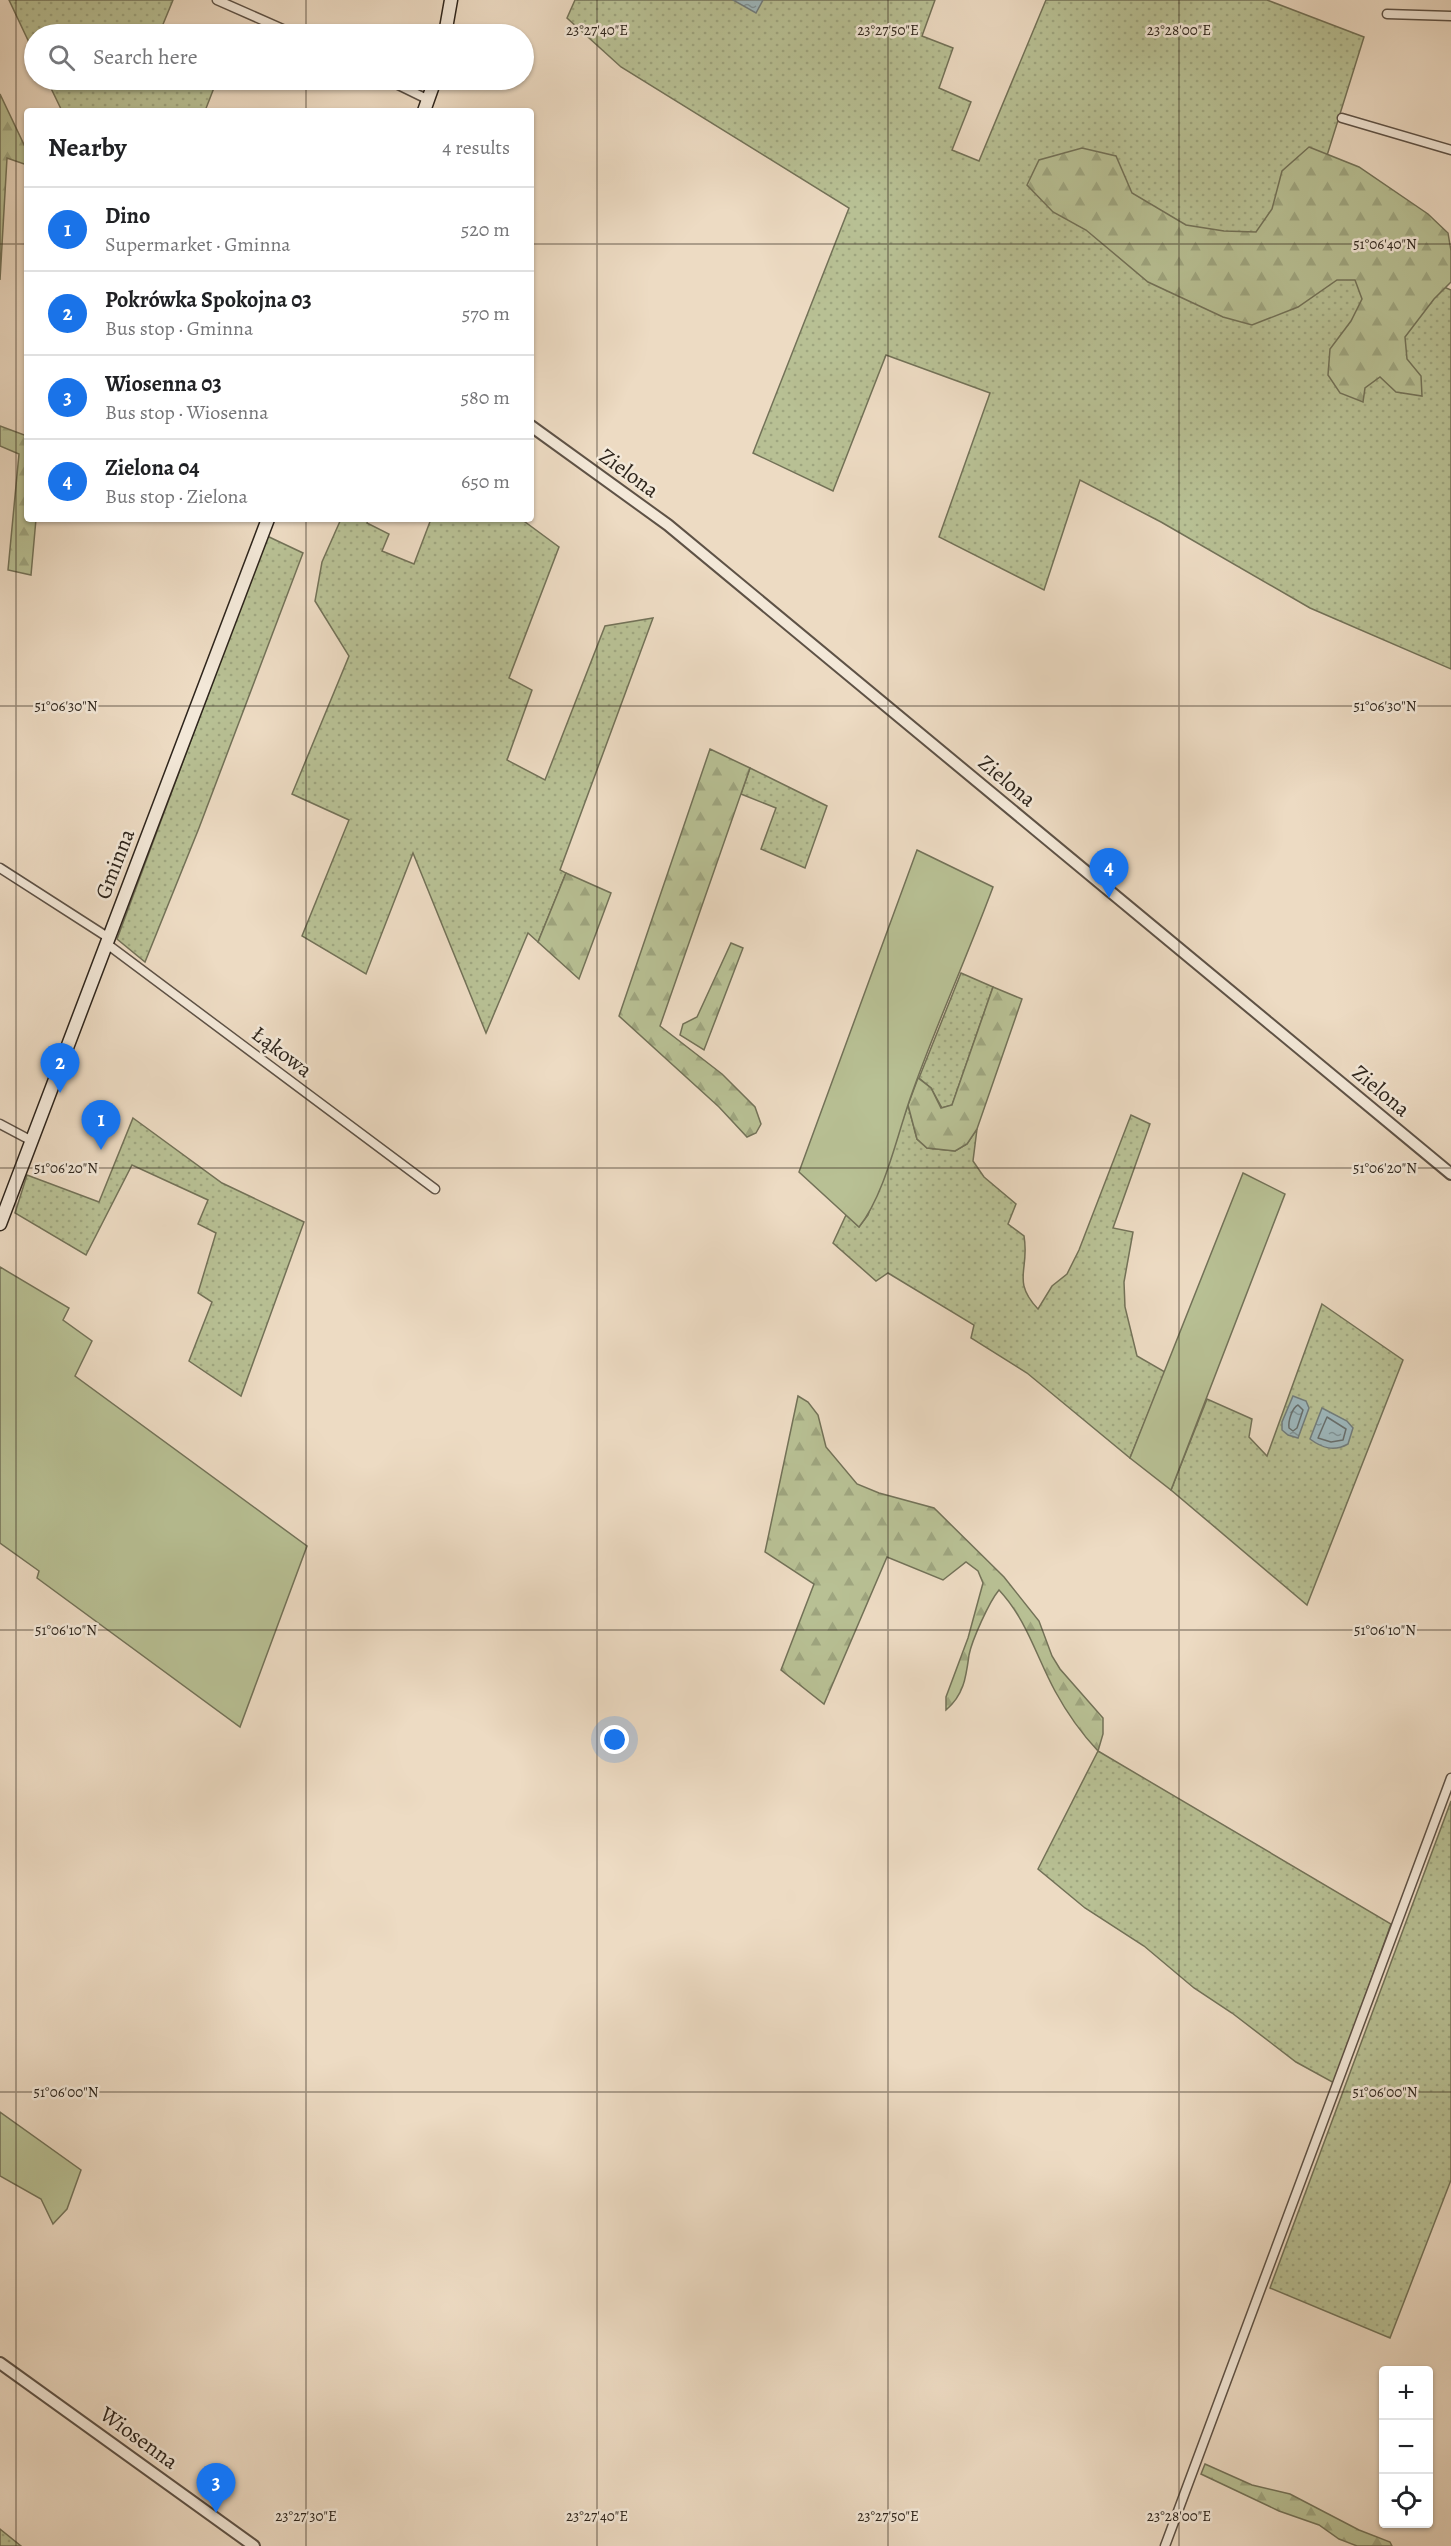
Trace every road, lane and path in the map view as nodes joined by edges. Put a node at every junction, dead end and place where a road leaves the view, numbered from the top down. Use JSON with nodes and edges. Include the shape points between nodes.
{"nodes":[{"id":1,"x":217,"y":0,"type":"edge"},
{"id":2,"x":451,"y":0,"type":"edge"},
{"id":3,"x":1387,"y":15,"type":"dead end"},
{"id":4,"x":1451,"y":16,"type":"edge"},
{"id":5,"x":271,"y":24,"type":"edge"},
{"id":6,"x":447,"y":24,"type":"edge"},
{"id":7,"x":404,"y":90,"type":"edge"},
{"id":8,"x":432,"y":90,"type":"edge"},
{"id":9,"x":427,"y":105,"type":"edge"},
{"id":10,"x":1342,"y":118,"type":"dead end"},
{"id":11,"x":1451,"y":150,"type":"edge"},
{"id":12,"x":534,"y":428,"type":"edge"},
{"id":13,"x":267,"y":522,"type":"edge"},
{"id":14,"x":0,"y":868,"type":"edge"},
{"id":15,"x":108,"y":941,"type":"junction"},
{"id":16,"x":0,"y":1124,"type":"edge"},
{"id":17,"x":32,"y":1141,"type":"junction"},
{"id":18,"x":1451,"y":1174,"type":"edge"},
{"id":19,"x":435,"y":1189,"type":"dead end"},
{"id":20,"x":0,"y":1224,"type":"edge"},
{"id":21,"x":1451,"y":1778,"type":"edge"},
{"id":22,"x":0,"y":2363,"type":"edge"},
{"id":23,"x":254,"y":2546,"type":"edge"},
{"id":24,"x":1165,"y":2546,"type":"edge"}],
"edges":[{"from":1,"to":5,"type":"street"},
{"from":2,"to":6,"type":"main road"},
{"from":3,"to":4,"type":"street"},
{"from":7,"to":9,"type":"street"},
{"from":8,"to":9,"type":"main road"},
{"from":10,"to":11,"type":"street"},
{"from":12,"to":18,"type":"street","name":"Zielona","via":[[668,525]]},
{"from":13,"to":15,"type":"main road","name":"Gminna"},
{"from":14,"to":15,"type":"street","name":"Łąkowa"},
{"from":15,"to":17,"type":"main road","name":"Gminna"},
{"from":15,"to":19,"type":"street","name":"Łąkowa"},
{"from":16,"to":17,"type":"street"},
{"from":17,"to":20,"type":"main road","name":"Gminna"},
{"from":21,"to":24,"type":"street"},
{"from":22,"to":23,"type":"street","name":"Wiosenna"}]}
